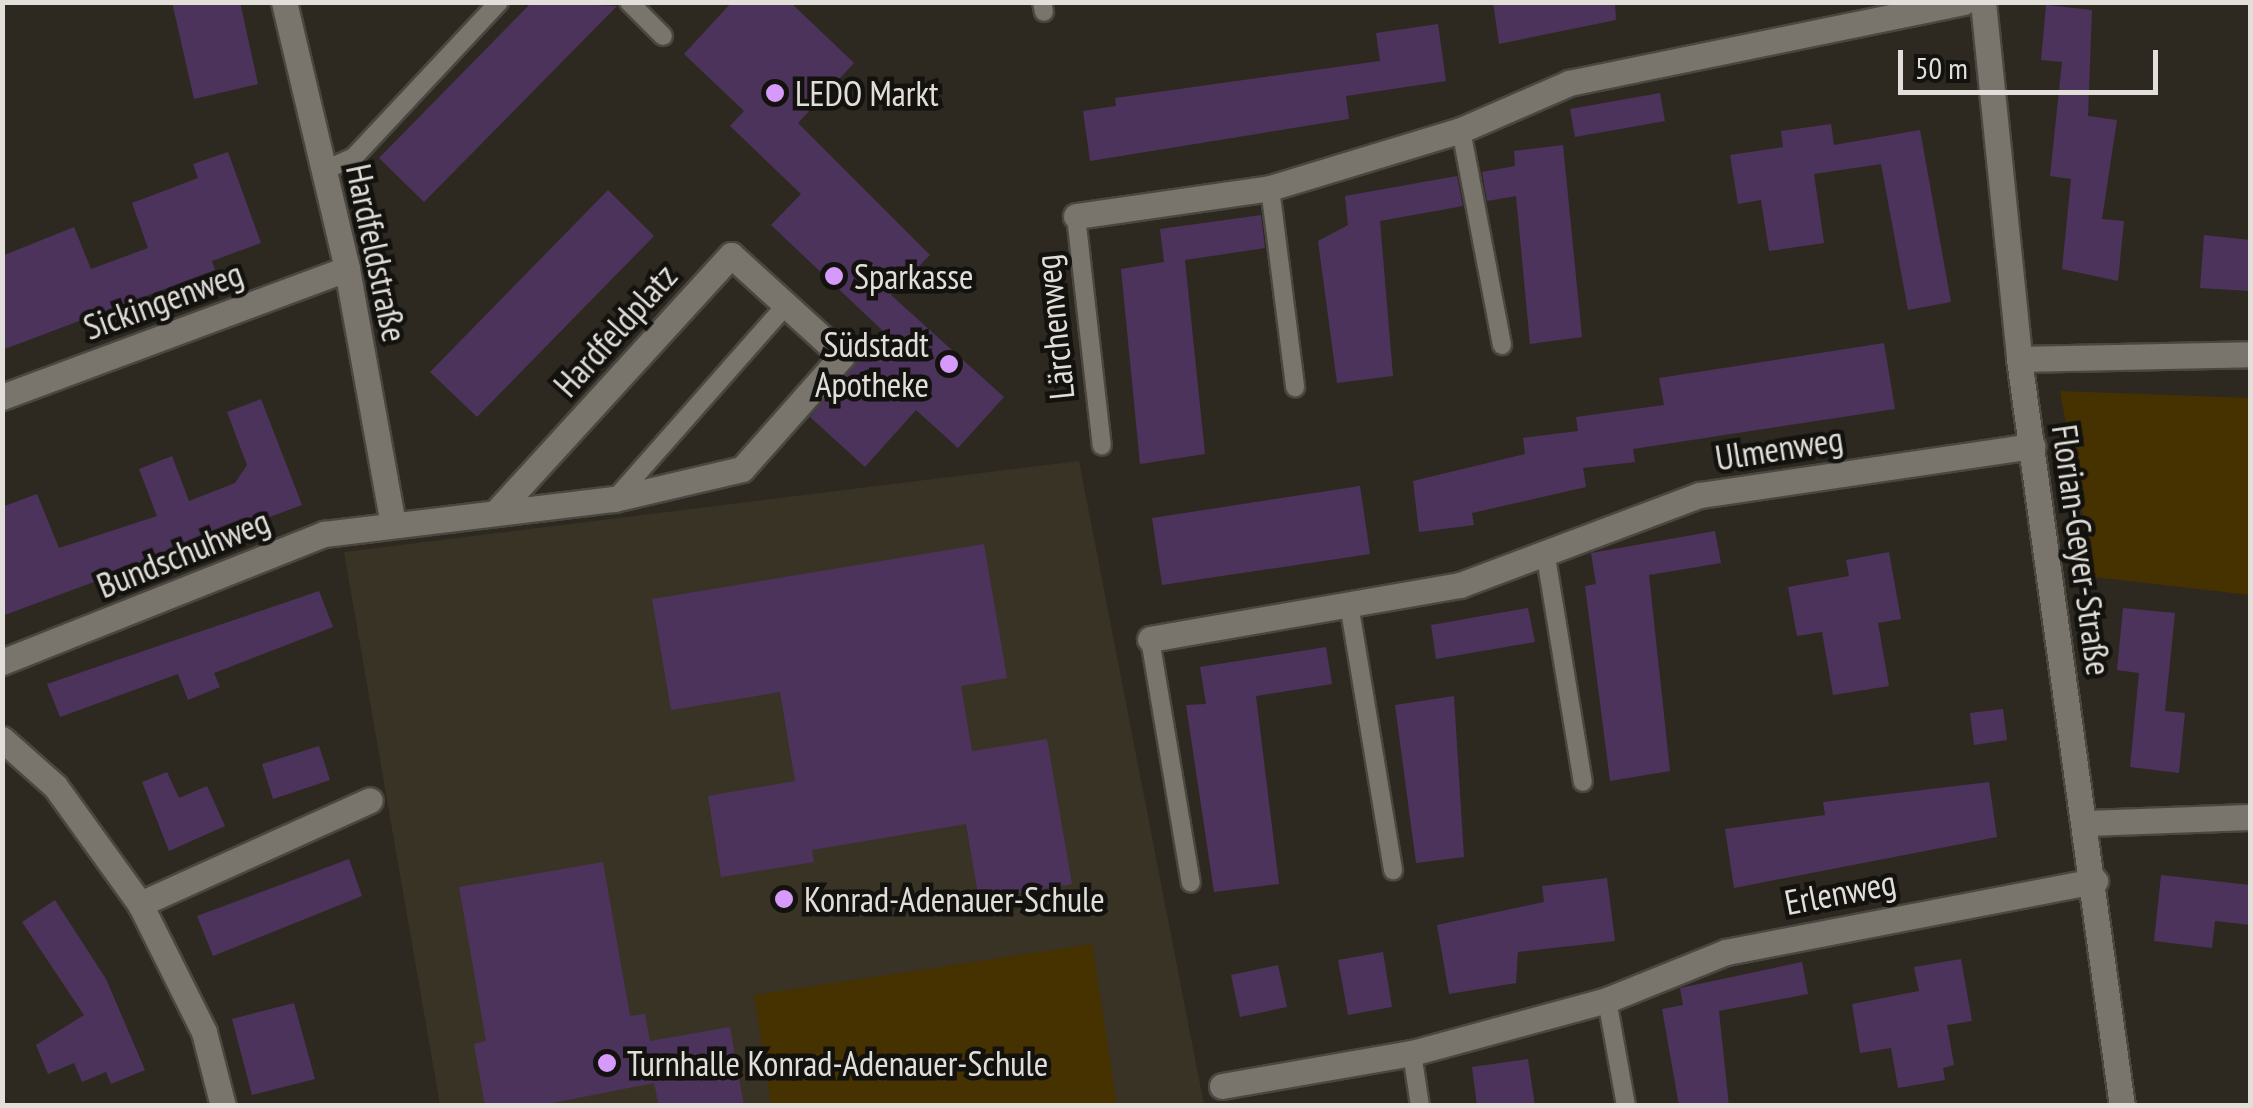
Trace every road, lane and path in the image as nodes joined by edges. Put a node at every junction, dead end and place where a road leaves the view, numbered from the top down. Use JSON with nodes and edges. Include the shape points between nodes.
{"nodes":[{"id":1,"x":284,"y":2,"type":"edge"},
{"id":2,"x":498,"y":2,"type":"edge"},
{"id":3,"x":629,"y":2,"type":"edge"},
{"id":4,"x":1964,"y":2,"type":"edge"},
{"id":5,"x":1984,"y":2,"type":"edge"},
{"id":6,"x":663,"y":36,"type":"dead end"},
{"id":7,"x":1461,"y":130,"type":"junction"},
{"id":8,"x":325,"y":170,"type":"junction"},
{"id":9,"x":1270,"y":188,"type":"junction"},
{"id":10,"x":1076,"y":216,"type":"joint"},
{"id":11,"x":347,"y":269,"type":"junction"},
{"id":12,"x":785,"y":306,"type":"junction"},
{"id":13,"x":1502,"y":346,"type":"dead end"},
{"id":14,"x":2250,"y":354,"type":"edge"},
{"id":15,"x":2020,"y":359,"type":"junction"},
{"id":16,"x":1295,"y":387,"type":"dead end"},
{"id":17,"x":2,"y":396,"type":"edge"},
{"id":18,"x":1102,"y":446,"type":"dead end"},
{"id":19,"x":2032,"y":446,"type":"junction"},
{"id":20,"x":614,"y":500,"type":"junction"},
{"id":21,"x":500,"y":508,"type":"junction"},
{"id":22,"x":392,"y":520,"type":"junction"},
{"id":23,"x":1545,"y":551,"type":"junction"},
{"id":24,"x":1350,"y":610,"type":"junction"},
{"id":25,"x":1150,"y":639,"type":"joint"},
{"id":26,"x":2,"y":662,"type":"edge"},
{"id":27,"x":2,"y":739,"type":"edge"},
{"id":28,"x":1584,"y":782,"type":"dead end"},
{"id":29,"x":370,"y":800,"type":"dead end"},
{"id":30,"x":2250,"y":817,"type":"edge"},
{"id":31,"x":2086,"y":823,"type":"junction"},
{"id":32,"x":1392,"y":870,"type":"dead end"},
{"id":33,"x":2095,"y":880,"type":"junction"},
{"id":34,"x":1191,"y":884,"type":"dead end"},
{"id":35,"x":140,"y":904,"type":"junction"},
{"id":36,"x":1607,"y":1000,"type":"junction"},
{"id":37,"x":1412,"y":1053,"type":"junction"},
{"id":38,"x":1223,"y":1096,"type":"edge"},
{"id":39,"x":223,"y":1106,"type":"edge"},
{"id":40,"x":1420,"y":1106,"type":"edge"},
{"id":41,"x":1626,"y":1106,"type":"edge"},
{"id":42,"x":2122,"y":1106,"type":"edge"}],
"edges":[{"from":1,"to":8,"type":"street","name":"Hardfeldstraße"},
{"from":2,"to":8,"type":"lane","via":[[354,157]]},
{"from":3,"to":6,"type":"lane"},
{"from":4,"to":7,"type":"street","name":"Lärchenweg","via":[[1661,60],[1569,84]]},
{"from":5,"to":15,"type":"street","name":"Florian-Geyer-Straße"},
{"from":7,"to":9,"type":"street","name":"Lärchenweg"},
{"from":7,"to":13,"type":"lane"},
{"from":8,"to":11,"type":"street","name":"Hardfeldstraße"},
{"from":9,"to":10,"type":"street","name":"Lärchenweg"},
{"from":9,"to":16,"type":"lane"},
{"from":10,"to":18,"type":"lane","name":"Lärchenweg"},
{"from":11,"to":17,"type":"street","name":"Sickingenweg"},
{"from":11,"to":22,"type":"street","name":"Hardfeldstraße"},
{"from":12,"to":20,"type":"lane"},
{"from":12,"to":20,"type":"street","name":"Hardfeldplatz","via":[[842,356],[742,469]]},
{"from":12,"to":21,"type":"street","name":"Hardfeldplatz","via":[[730,255]]},
{"from":14,"to":15,"type":"street"},
{"from":15,"to":19,"type":"street","name":"Florian-Geyer-Straße"},
{"from":19,"to":23,"type":"street","name":"Ulmenweg","via":[[1700,495]]},
{"from":19,"to":31,"type":"street","name":"Florian-Geyer-Straße"},
{"from":20,"to":21,"type":"street","name":"Hardfeldplatz"},
{"from":21,"to":22,"type":"street","name":"Hardfeldplatz"},
{"from":22,"to":26,"type":"street","name":"Bundschuhweg","via":[[324,534]]},
{"from":23,"to":24,"type":"street","name":"Ulmenweg","via":[[1460,585]]},
{"from":23,"to":28,"type":"lane"},
{"from":24,"to":25,"type":"street","name":"Ulmenweg"},
{"from":24,"to":32,"type":"lane"},
{"from":25,"to":34,"type":"lane","name":"Ulmenweg"},
{"from":27,"to":35,"type":"street","via":[[56,786]]},
{"from":29,"to":35,"type":"street"},
{"from":30,"to":31,"type":"street"},
{"from":31,"to":33,"type":"street","name":"Florian-Geyer-Straße"},
{"from":33,"to":36,"type":"street","name":"Erlenweg","via":[[1726,952]]},
{"from":33,"to":42,"type":"street","name":"Florian-Geyer-Straße"},
{"from":35,"to":39,"type":"street","via":[[204,1032]]},
{"from":36,"to":37,"type":"street","name":"Erlenweg"},
{"from":36,"to":41,"type":"lane"},
{"from":37,"to":38,"type":"street","name":"Erlenweg"},
{"from":37,"to":40,"type":"lane"}]}
